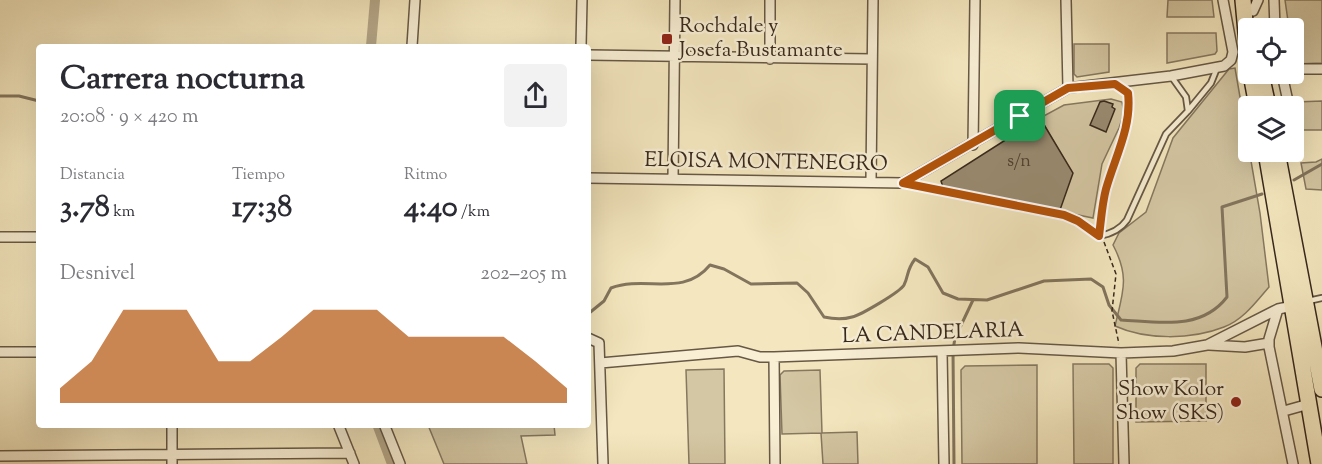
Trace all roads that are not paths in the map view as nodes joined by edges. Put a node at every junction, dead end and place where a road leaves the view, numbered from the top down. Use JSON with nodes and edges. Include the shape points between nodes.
{"nodes":[{"id":1,"x":415,"y":0,"type":"edge"},
{"id":2,"x":582,"y":0,"type":"edge"},
{"id":3,"x":675,"y":0,"type":"edge"},
{"id":4,"x":770,"y":0,"type":"edge"},
{"id":5,"x":873,"y":0,"type":"edge"},
{"id":6,"x":975,"y":0,"type":"edge"},
{"id":7,"x":1066,"y":0,"type":"edge"},
{"id":8,"x":1223,"y":0,"type":"edge"},
{"id":9,"x":1274,"y":0,"type":"edge"},
{"id":10,"x":1252,"y":3,"type":"edge"},
{"id":11,"x":1248,"y":18,"type":"edge"},
{"id":12,"x":1254,"y":18,"type":"edge"},
{"id":13,"x":1275,"y":18,"type":"edge"},
{"id":14,"x":412,"y":44,"type":"edge"},
{"id":15,"x":582,"y":44,"type":"edge"},
{"id":16,"x":1238,"y":47,"type":"edge"},
{"id":17,"x":591,"y":55,"type":"edge"},
{"id":18,"x":1238,"y":55,"type":"edge"},
{"id":19,"x":674,"y":58,"type":"junction"},
{"id":20,"x":770,"y":59,"type":"junction"},
{"id":21,"x":872,"y":59,"type":"junction"},
{"id":22,"x":1217,"y":68,"type":"junction"},
{"id":23,"x":1304,"y":69,"type":"edge"},
{"id":24,"x":1322,"y":69,"type":"edge"},
{"id":25,"x":1172,"y":76,"type":"junction"},
{"id":26,"x":1068,"y":88,"type":"junction"},
{"id":27,"x":1188,"y":111,"type":"junction"},
{"id":28,"x":973,"y":145,"type":"junction"},
{"id":29,"x":1268,"y":162,"type":"edge"},
{"id":30,"x":1278,"y":162,"type":"edge"},
{"id":31,"x":591,"y":178,"type":"edge"},
{"id":32,"x":673,"y":179,"type":"junction"},
{"id":33,"x":872,"y":181,"type":"junction"},
{"id":34,"x":903,"y":183,"type":"junction"},
{"id":35,"x":0,"y":237,"type":"edge"},
{"id":36,"x":36,"y":237,"type":"edge"},
{"id":37,"x":1322,"y":298,"type":"edge"},
{"id":38,"x":1292,"y":305,"type":"junction"},
{"id":39,"x":591,"y":339,"type":"edge"},
{"id":40,"x":1269,"y":343,"type":"junction"},
{"id":41,"x":1207,"y":345,"type":"junction"},
{"id":42,"x":0,"y":352,"type":"edge"},
{"id":43,"x":36,"y":352,"type":"edge"},
{"id":44,"x":942,"y":352,"type":"junction"},
{"id":45,"x":1121,"y":352,"type":"junction"},
{"id":46,"x":774,"y":357,"type":"junction"},
{"id":47,"x":600,"y":363,"type":"junction"},
{"id":48,"x":1322,"y":389,"type":"edge"},
{"id":49,"x":1309,"y":404,"type":"junction"},
{"id":50,"x":1284,"y":411,"type":"junction"},
{"id":51,"x":172,"y":428,"type":"edge"},
{"id":52,"x":340,"y":428,"type":"edge"},
{"id":53,"x":386,"y":428,"type":"edge"},
{"id":54,"x":350,"y":453,"type":"junction"},
{"id":55,"x":0,"y":456,"type":"edge"},
{"id":56,"x":172,"y":459,"type":"edge"},
{"id":57,"x":354,"y":464,"type":"edge"},
{"id":58,"x":400,"y":464,"type":"edge"},
{"id":59,"x":603,"y":464,"type":"edge"},
{"id":60,"x":775,"y":464,"type":"edge"},
{"id":61,"x":944,"y":464,"type":"edge"},
{"id":62,"x":1124,"y":464,"type":"edge"},
{"id":63,"x":1293,"y":464,"type":"edge"},
{"id":64,"x":1320,"y":464,"type":"edge"}],
"edges":[{"from":1,"to":14,"type":"street"},
{"from":2,"to":15,"type":"street"},
{"from":3,"to":19,"type":"street"},
{"from":4,"to":20,"type":"street"},
{"from":5,"to":21,"type":"street"},
{"from":6,"to":28,"type":"street"},
{"from":7,"to":26,"type":"street"},
{"from":8,"to":16,"type":"street"},
{"from":9,"to":13,"type":"street"},
{"from":10,"to":11,"type":"main road"},
{"from":10,"to":12,"type":"main road"},
{"from":17,"to":19,"type":"street"},
{"from":18,"to":22,"type":"street"},
{"from":19,"to":20,"type":"street"},
{"from":19,"to":32,"type":"street"},
{"from":20,"to":21,"type":"street"},
{"from":21,"to":33,"type":"street"},
{"from":22,"to":25,"type":"street","name":"ELOISA MONTENEGRO"},
{"from":22,"to":27,"type":"lane"},
{"from":23,"to":24,"type":"street"},
{"from":25,"to":26,"type":"street","name":"ELOISA MONTENEGRO"},
{"from":25,"to":27,"type":"lane","via":[[1186,97]]},
{"from":26,"to":28,"type":"street","name":"ELOISA MONTENEGRO"},
{"from":27,"to":34,"type":"lane","via":[[1166,134],[1127,220],[1121,228],[1099,236],[1064,215]]},
{"from":28,"to":34,"type":"street","name":"ELOISA MONTENEGRO"},
{"from":29,"to":38,"type":"main road"},
{"from":30,"to":38,"type":"main road"},
{"from":31,"to":32,"type":"street","name":"ELOISA MONTENEGRO"},
{"from":32,"to":33,"type":"street","name":"ELOISA MONTENEGRO"},
{"from":33,"to":34,"type":"street","name":"ELOISA MONTENEGRO"},
{"from":35,"to":36,"type":"street"},
{"from":37,"to":38,"type":"lane"},
{"from":38,"to":40,"type":"street"},
{"from":38,"to":41,"type":"street","name":"LA CANDELARIA"},
{"from":38,"to":48,"type":"main road"},
{"from":38,"to":49,"type":"main road"},
{"from":39,"to":47,"type":"street","via":[[599,343]]},
{"from":40,"to":41,"type":"street","via":[[1245,347]]},
{"from":40,"to":50,"type":"street"},
{"from":41,"to":45,"type":"street","name":"LA CANDELARIA","via":[[1173,351]]},
{"from":42,"to":43,"type":"street"},
{"from":44,"to":45,"type":"street","name":"LA CANDELARIA","via":[[1019,348]]},
{"from":44,"to":46,"type":"street","name":"LA CANDELARIA"},
{"from":44,"to":61,"type":"street"},
{"from":45,"to":62,"type":"street"},
{"from":46,"to":47,"type":"street","name":"LA CANDELARIA","via":[[738,351]]},
{"from":46,"to":60,"type":"street"},
{"from":47,"to":59,"type":"street"},
{"from":49,"to":50,"type":"street"},
{"from":49,"to":64,"type":"main road"},
{"from":50,"to":63,"type":"street"},
{"from":51,"to":56,"type":"street"},
{"from":52,"to":54,"type":"street"},
{"from":53,"to":58,"type":"street"},
{"from":54,"to":56,"type":"street"},
{"from":54,"to":57,"type":"street"},
{"from":55,"to":56,"type":"street"}]}
